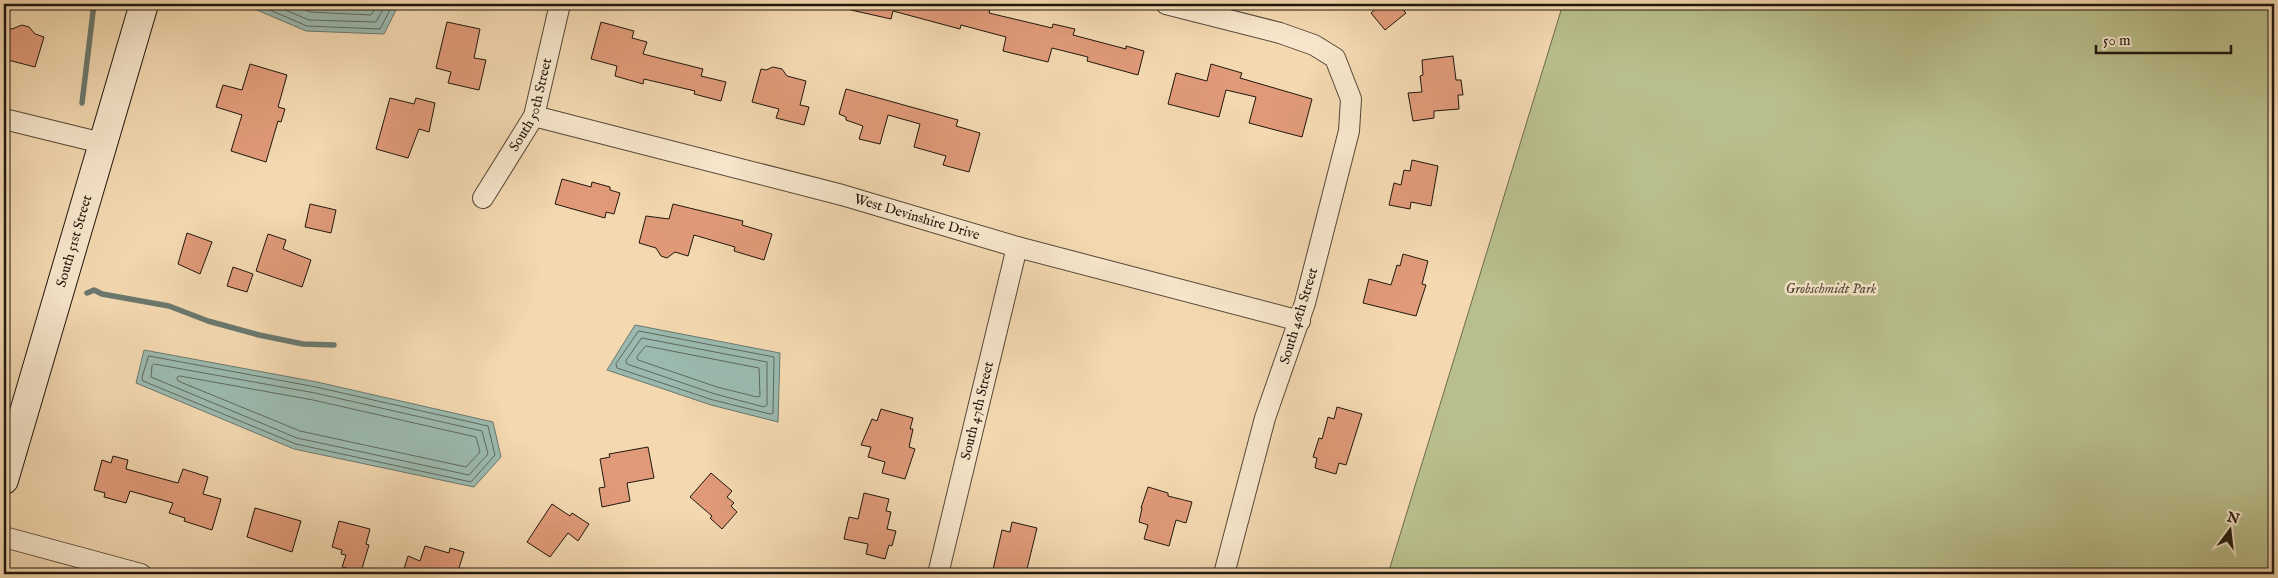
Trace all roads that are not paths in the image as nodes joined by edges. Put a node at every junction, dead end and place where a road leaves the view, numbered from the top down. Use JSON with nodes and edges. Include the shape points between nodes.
{"nodes":[{"id":1,"x":144,"y":4,"type":"edge"},
{"id":2,"x":560,"y":4,"type":"edge"},
{"id":3,"x":1166,"y":4,"type":"edge"},
{"id":4,"x":534,"y":116,"type":"junction"},
{"id":5,"x":4,"y":119,"type":"edge"},
{"id":6,"x":102,"y":143,"type":"junction"},
{"id":7,"x":483,"y":198,"type":"dead end"},
{"id":8,"x":1018,"y":247,"type":"junction"},
{"id":9,"x":1300,"y":321,"type":"junction"},
{"id":10,"x":4,"y":480,"type":"edge"},
{"id":11,"x":4,"y":537,"type":"edge"},
{"id":12,"x":141,"y":574,"type":"edge"},
{"id":13,"x":938,"y":574,"type":"edge"},
{"id":14,"x":1224,"y":574,"type":"edge"}],
"edges":[{"from":1,"to":6,"type":"street","name":"South 51st Street"},
{"from":2,"to":4,"type":"street","name":"South 50th Street"},
{"from":3,"to":9,"type":"street","name":"South 46th Street","via":[[1280,33],[1314,45],[1335,58],[1351,99],[1348,131]]},
{"from":4,"to":7,"type":"street","name":"South 50th Street"},
{"from":4,"to":8,"type":"street","name":"West Devinshire Drive","via":[[842,195]]},
{"from":5,"to":6,"type":"street"},
{"from":6,"to":10,"type":"street","name":"South 51st Street"},
{"from":8,"to":9,"type":"street","name":"West Devinshire Drive"},
{"from":8,"to":13,"type":"street","name":"South 47th Street"},
{"from":9,"to":14,"type":"street","name":"South 46th Street","via":[[1266,418]]},
{"from":11,"to":12,"type":"street"}]}
